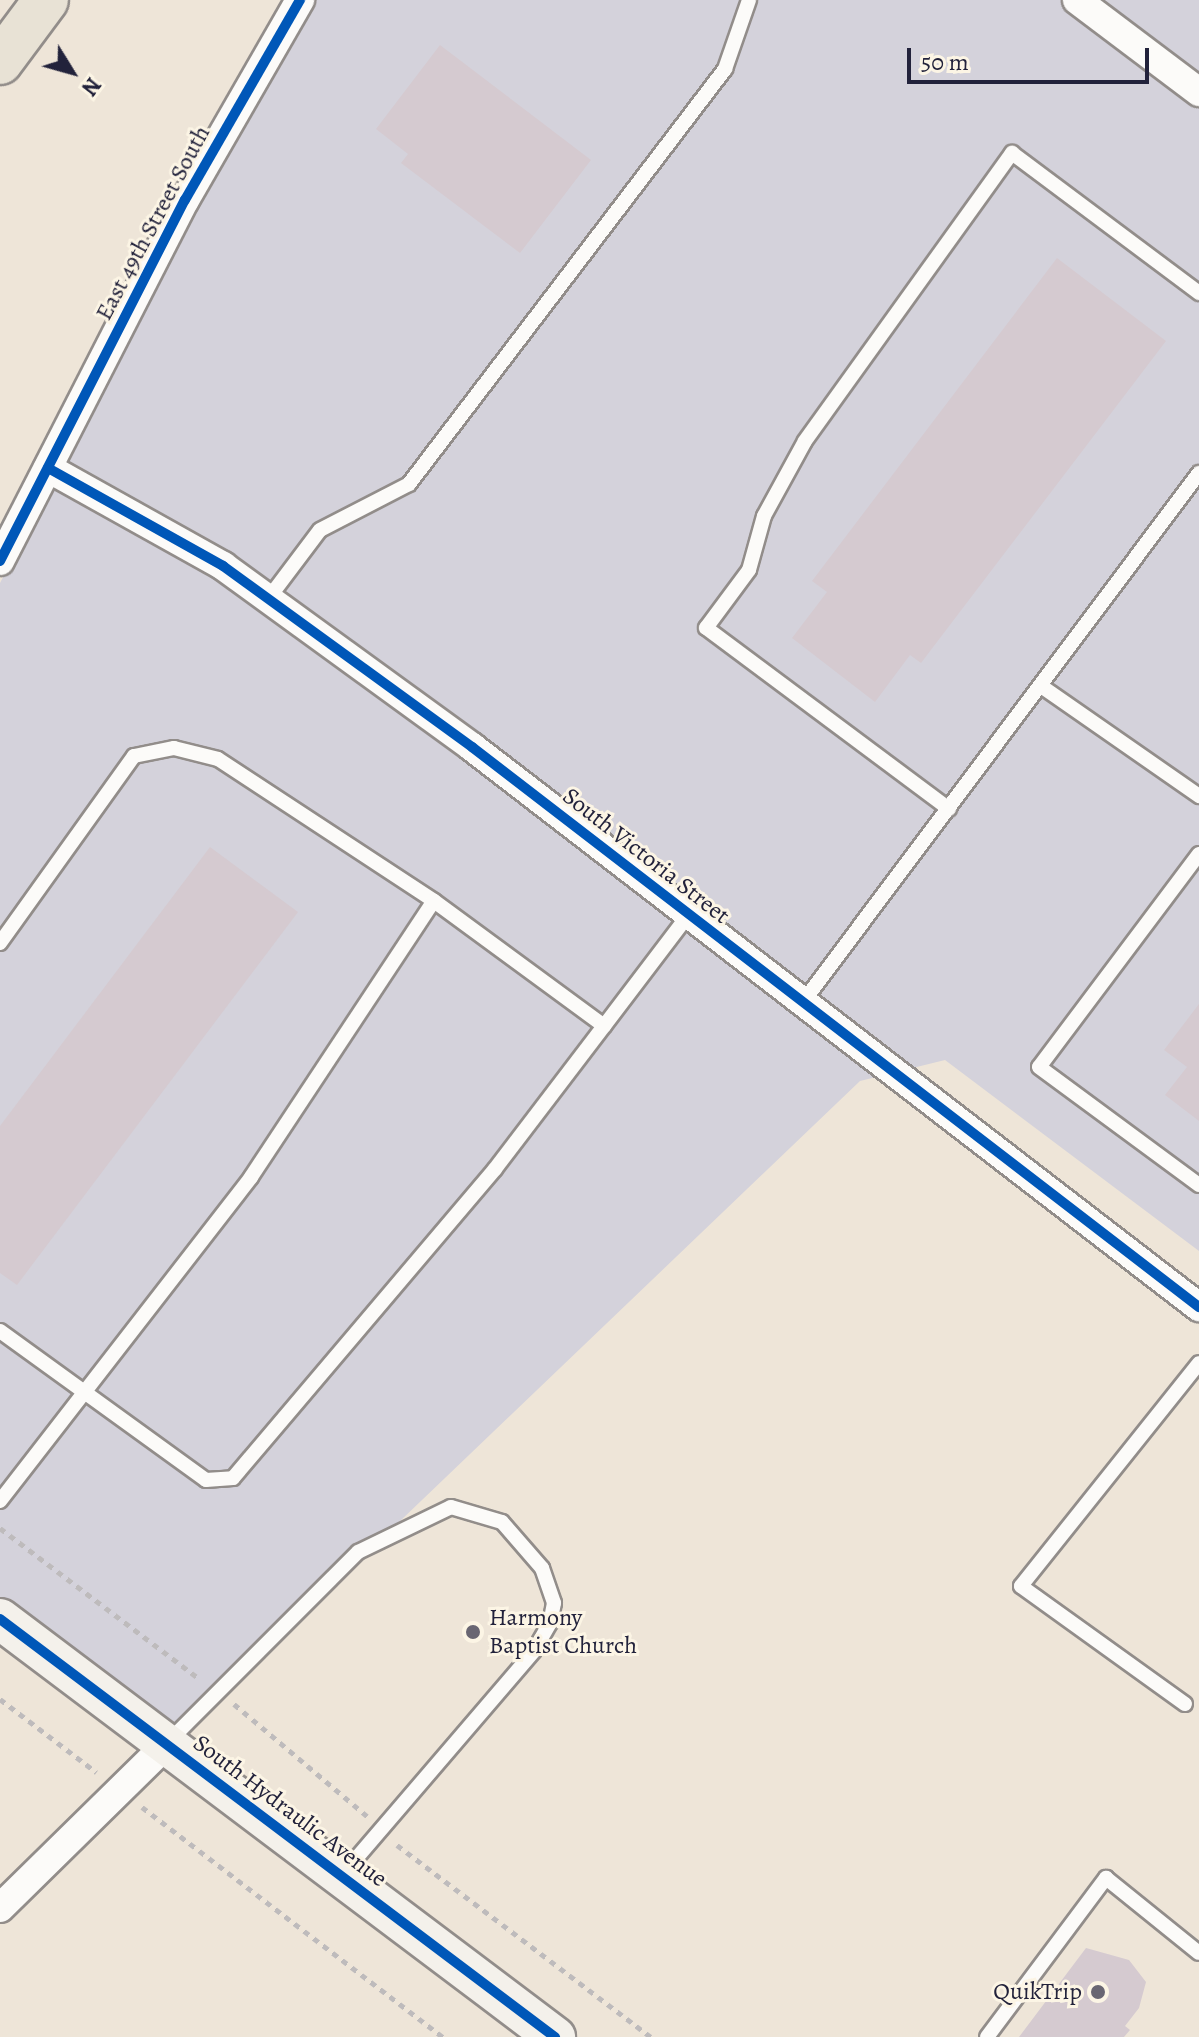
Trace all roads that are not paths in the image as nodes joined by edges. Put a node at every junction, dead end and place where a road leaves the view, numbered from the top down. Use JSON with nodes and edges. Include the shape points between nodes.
{"nodes":[{"id":1,"x":17,"y":0,"type":"edge"},
{"id":2,"x":46,"y":0,"type":"edge"},
{"id":3,"x":300,"y":0,"type":"edge"},
{"id":4,"x":749,"y":0,"type":"edge"},
{"id":5,"x":1077,"y":0,"type":"edge"},
{"id":6,"x":0,"y":33,"type":"edge"},
{"id":7,"x":0,"y":62,"type":"edge"},
{"id":8,"x":1199,"y":92,"type":"edge"},
{"id":9,"x":1199,"y":293,"type":"edge"},
{"id":10,"x":48,"y":468,"type":"junction"},
{"id":11,"x":1199,"y":473,"type":"edge"},
{"id":12,"x":0,"y":561,"type":"edge"},
{"id":13,"x":268,"y":599,"type":"junction"},
{"id":14,"x":1041,"y":686,"type":"junction"},
{"id":15,"x":1199,"y":796,"type":"edge"},
{"id":16,"x":949,"y":809,"type":"junction"},
{"id":17,"x":1199,"y":854,"type":"edge"},
{"id":18,"x":434,"y":901,"type":"junction"},
{"id":19,"x":689,"y":914,"type":"junction"},
{"id":20,"x":0,"y":943,"type":"edge"},
{"id":21,"x":803,"y":1002,"type":"junction"},
{"id":22,"x":604,"y":1026,"type":"junction"},
{"id":23,"x":1199,"y":1185,"type":"edge"},
{"id":24,"x":1199,"y":1307,"type":"edge"},
{"id":25,"x":0,"y":1331,"type":"edge"},
{"id":26,"x":1199,"y":1363,"type":"edge"},
{"id":27,"x":83,"y":1394,"type":"junction"},
{"id":28,"x":0,"y":1501,"type":"edge"},
{"id":29,"x":0,"y":1619,"type":"edge"},
{"id":30,"x":1185,"y":1704,"type":"dead end"},
{"id":31,"x":167,"y":1744,"type":"junction"},
{"id":32,"x":342,"y":1876,"type":"junction"},
{"id":33,"x":0,"y":1908,"type":"edge"},
{"id":34,"x":1199,"y":1953,"type":"edge"},
{"id":35,"x":555,"y":2037,"type":"edge"},
{"id":36,"x":987,"y":2037,"type":"edge"}],
"edges":[{"from":1,"to":6,"type":"highway"},
{"from":2,"to":7,"type":"highway"},
{"from":3,"to":10,"type":"street","name":"East 49th Street South","via":[[185,200]]},
{"from":4,"to":13,"type":"lane","via":[[725,69],[409,484],[320,530]]},
{"from":5,"to":8,"type":"street"},
{"from":9,"to":16,"type":"lane","via":[[1012,153],[805,441],[764,516],[749,570],[706,628]]},
{"from":10,"to":12,"type":"street","name":"East 49th Street South"},
{"from":10,"to":13,"type":"street","name":"South Victoria Street","via":[[223,566]]},
{"from":11,"to":14,"type":"lane"},
{"from":13,"to":19,"type":"street","name":"South Victoria Street"},
{"from":14,"to":15,"type":"lane"},
{"from":14,"to":16,"type":"lane"},
{"from":16,"to":21,"type":"lane"},
{"from":17,"to":23,"type":"lane","via":[[1039,1067]]},
{"from":18,"to":20,"type":"lane","via":[[218,759],[174,748],[134,756]]},
{"from":18,"to":22,"type":"lane"},
{"from":18,"to":27,"type":"lane","via":[[251,1177]]},
{"from":19,"to":21,"type":"street","name":"South Victoria Street"},
{"from":19,"to":22,"type":"lane"},
{"from":21,"to":24,"type":"street","name":"South Victoria Street"},
{"from":22,"to":27,"type":"lane","via":[[495,1169],[233,1478],[206,1480]]},
{"from":25,"to":27,"type":"lane"},
{"from":26,"to":30,"type":"lane","via":[[1021,1586]]},
{"from":27,"to":28,"type":"lane"},
{"from":29,"to":31,"type":"street","name":"South Hydraulic Avenue"},
{"from":31,"to":32,"type":"street","name":"South Hydraulic Avenue"},
{"from":31,"to":32,"type":"lane","via":[[358,1552],[451,1507],[502,1522],[542,1568],[554,1603],[550,1623],[534,1651]]},
{"from":31,"to":33,"type":"street"},
{"from":32,"to":35,"type":"street","name":"South Hydraulic Avenue"},
{"from":34,"to":36,"type":"lane","via":[[1106,1878]]}]}
